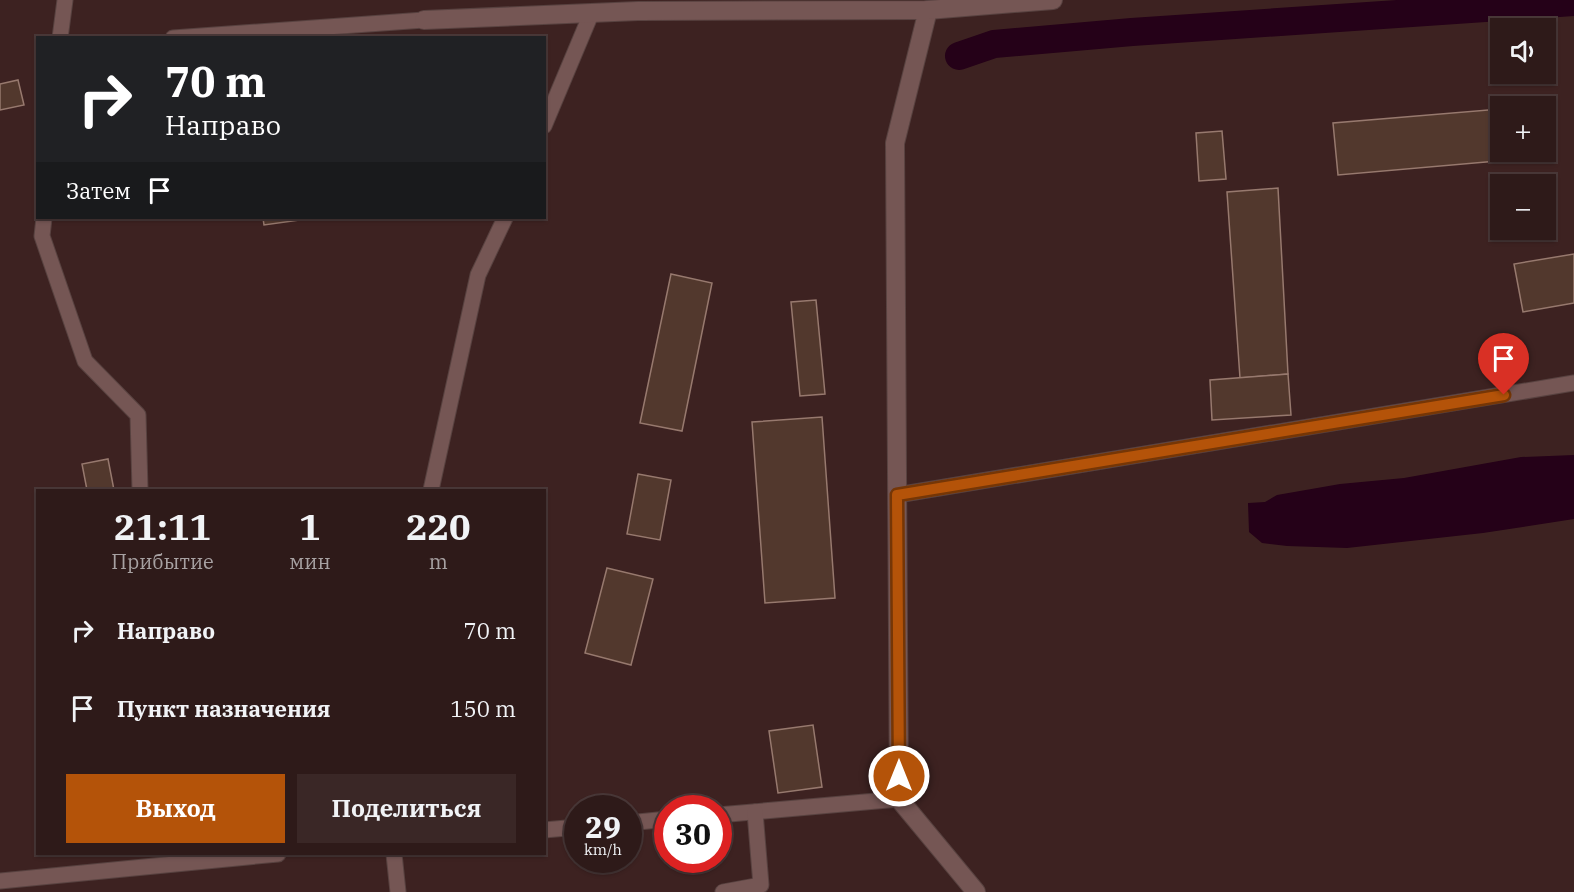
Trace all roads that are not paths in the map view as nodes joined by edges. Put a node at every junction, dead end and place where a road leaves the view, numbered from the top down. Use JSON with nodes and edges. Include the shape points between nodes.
{"nodes":[{"id":1,"x":65,"y":0,"type":"edge"},
{"id":2,"x":1053,"y":0,"type":"edge"},
{"id":3,"x":558,"y":7,"type":"edge"},
{"id":4,"x":928,"y":10,"type":"junction"},
{"id":5,"x":591,"y":14,"type":"junction"},
{"id":6,"x":424,"y":20,"type":"joint"},
{"id":7,"x":60,"y":36,"type":"edge"},
{"id":8,"x":202,"y":36,"type":"edge"},
{"id":9,"x":546,"y":121,"type":"edge"},
{"id":10,"x":44,"y":219,"type":"edge"},
{"id":11,"x":505,"y":219,"type":"edge"},
{"id":12,"x":1574,"y":383,"type":"edge"},
{"id":13,"x":140,"y":489,"type":"edge"},
{"id":14,"x":431,"y":489,"type":"edge"},
{"id":15,"x":897,"y":495,"type":"junction"},
{"id":16,"x":899,"y":799,"type":"junction"},
{"id":17,"x":755,"y":812,"type":"junction"},
{"id":18,"x":732,"y":814,"type":"edge"},
{"id":19,"x":564,"y":828,"type":"edge"},
{"id":20,"x":546,"y":830,"type":"edge"},
{"id":21,"x":268,"y":855,"type":"edge"},
{"id":22,"x":394,"y":855,"type":"edge"},
{"id":23,"x":0,"y":881,"type":"edge"},
{"id":24,"x":398,"y":892,"type":"edge"},
{"id":25,"x":723,"y":892,"type":"edge"},
{"id":26,"x":976,"y":892,"type":"edge"}],
"edges":[{"from":1,"to":7,"type":"lane"},
{"from":2,"to":4,"type":"street"},
{"from":3,"to":5,"type":"street"},
{"from":3,"to":6,"type":"street"},
{"from":4,"to":5,"type":"street"},
{"from":4,"to":15,"type":"street","via":[[895,143]]},
{"from":5,"to":9,"type":"lane"},
{"from":6,"to":8,"type":"lane"},
{"from":10,"to":13,"type":"lane","via":[[42,236],[84,361],[138,415]]},
{"from":11,"to":14,"type":"lane","via":[[478,275]]},
{"from":12,"to":15,"type":"lane"},
{"from":15,"to":16,"type":"street"},
{"from":16,"to":17,"type":"lane"},
{"from":16,"to":26,"type":"street"},
{"from":17,"to":18,"type":"lane"},
{"from":17,"to":25,"type":"lane","via":[[761,885]]},
{"from":19,"to":20,"type":"lane"},
{"from":21,"to":23,"type":"lane"},
{"from":22,"to":24,"type":"lane"}]}
